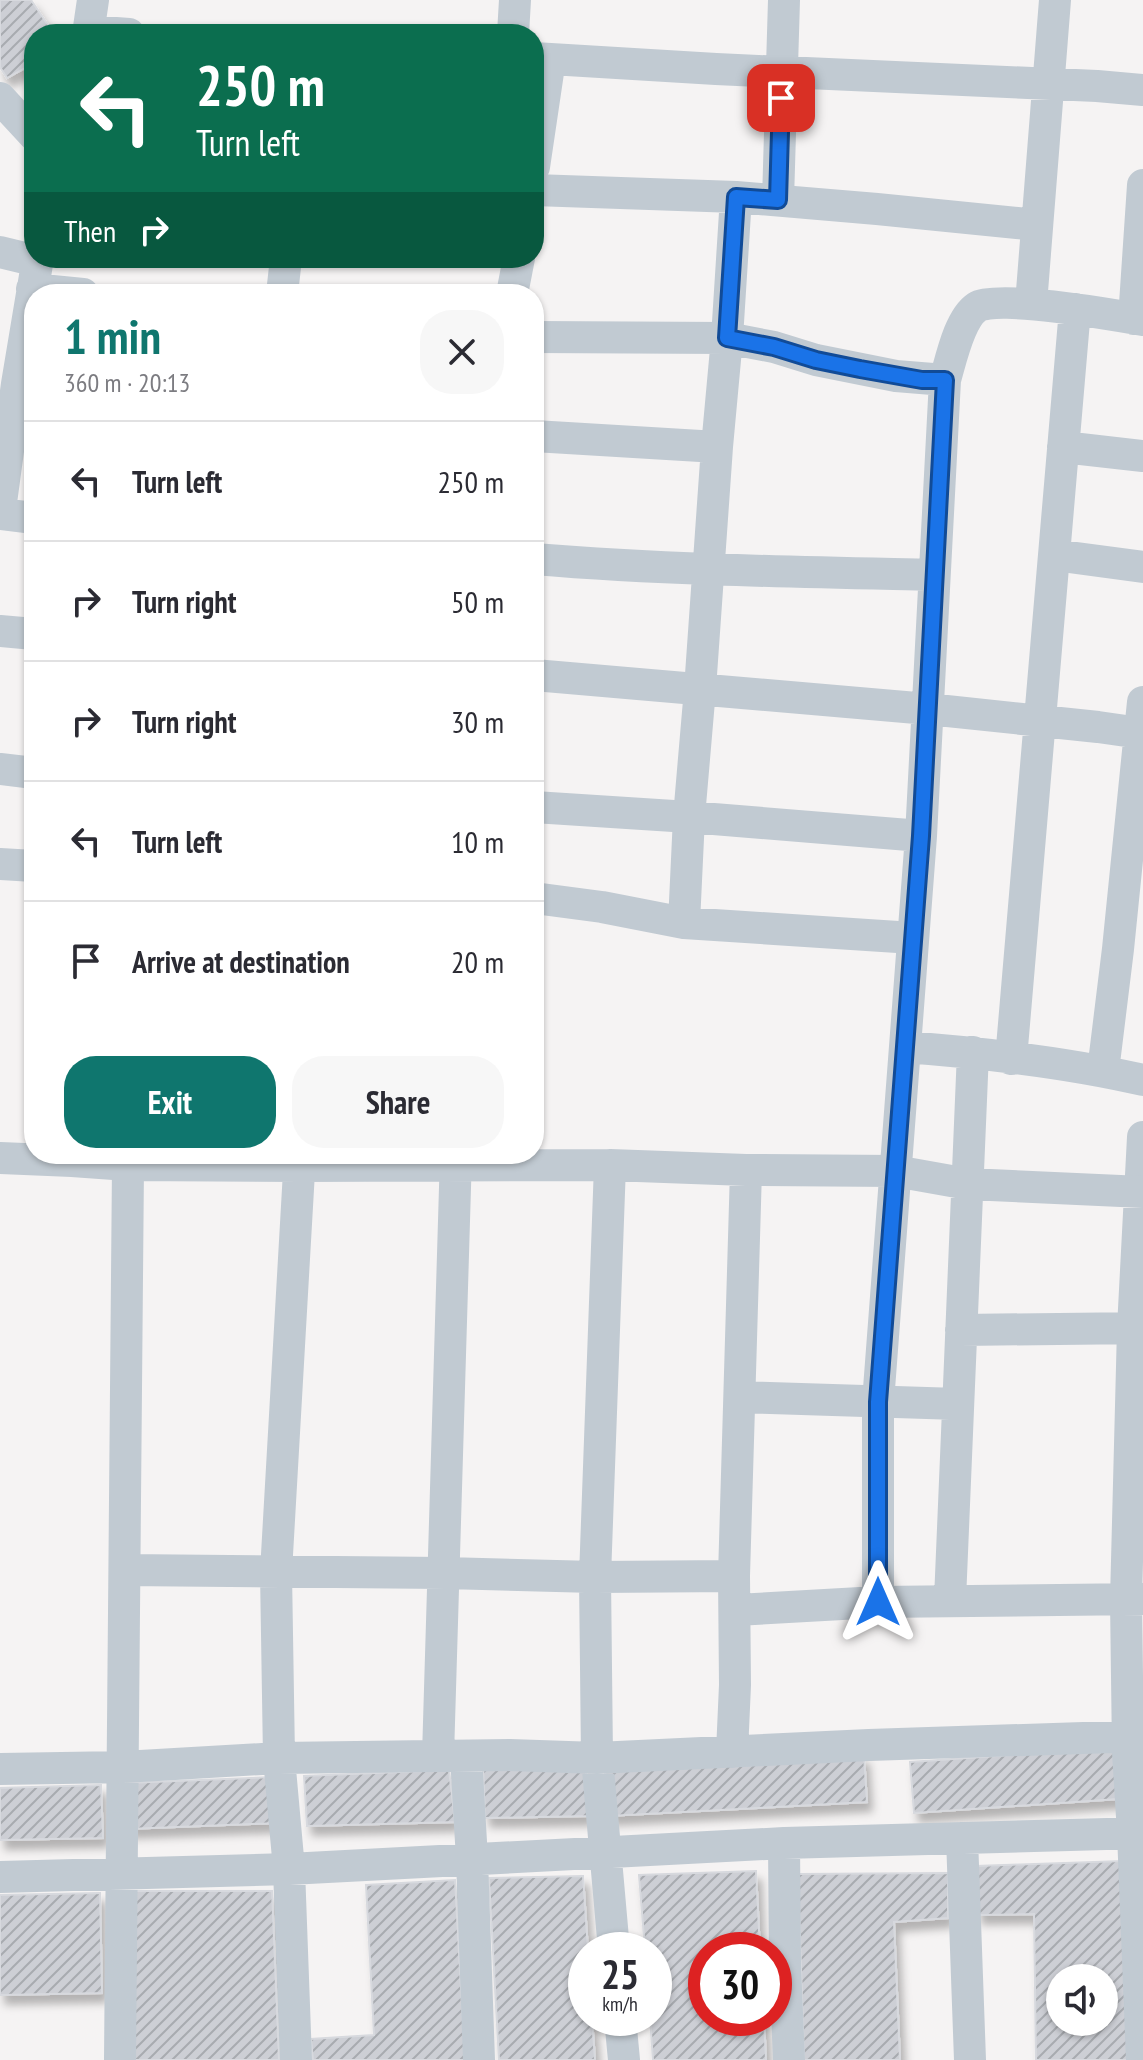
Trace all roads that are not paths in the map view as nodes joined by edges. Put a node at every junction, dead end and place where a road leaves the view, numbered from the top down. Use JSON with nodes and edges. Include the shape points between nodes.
{"nodes":[{"id":1,"x":515,"y":0,"type":"edge"},
{"id":2,"x":784,"y":0,"type":"edge"},
{"id":3,"x":1055,"y":0,"type":"edge"},
{"id":4,"x":514,"y":24,"type":"edge"},
{"id":5,"x":544,"y":59,"type":"edge"},
{"id":6,"x":782,"y":72,"type":"junction"},
{"id":7,"x":1048,"y":84,"type":"junction"},
{"id":8,"x":1143,"y":90,"type":"edge"},
{"id":9,"x":0,"y":98,"type":"edge"},
{"id":10,"x":24,"y":124,"type":"edge"},
{"id":11,"x":1143,"y":185,"type":"edge"},
{"id":12,"x":544,"y":190,"type":"edge"},
{"id":13,"x":736,"y":197,"type":"junction"},
{"id":14,"x":778,"y":200,"type":"junction"},
{"id":15,"x":1037,"y":225,"type":"junction"},
{"id":16,"x":0,"y":252,"type":"edge"},
{"id":17,"x":24,"y":263,"type":"edge"},
{"id":18,"x":36,"y":269,"type":"edge"},
{"id":19,"x":64,"y":284,"type":"edge"},
{"id":20,"x":1031,"y":304,"type":"junction"},
{"id":21,"x":1075,"y":309,"type":"junction"},
{"id":22,"x":1139,"y":319,"type":"edge"},
{"id":23,"x":544,"y":337,"type":"edge"},
{"id":24,"x":727,"y":338,"type":"junction"},
{"id":25,"x":945,"y":380,"type":"junction"},
{"id":26,"x":24,"y":395,"type":"edge"},
{"id":27,"x":544,"y":437,"type":"edge"},
{"id":28,"x":717,"y":447,"type":"junction"},
{"id":29,"x":1063,"y":447,"type":"junction"},
{"id":30,"x":1143,"y":456,"type":"edge"},
{"id":31,"x":0,"y":512,"type":"edge"},
{"id":32,"x":24,"y":516,"type":"edge"},
{"id":33,"x":1054,"y":555,"type":"junction"},
{"id":34,"x":544,"y":560,"type":"edge"},
{"id":35,"x":1143,"y":567,"type":"edge"},
{"id":36,"x":708,"y":569,"type":"junction"},
{"id":37,"x":934,"y":575,"type":"junction"},
{"id":38,"x":0,"y":631,"type":"edge"},
{"id":39,"x":24,"y":633,"type":"edge"},
{"id":40,"x":544,"y":676,"type":"edge"},
{"id":41,"x":700,"y":689,"type":"junction"},
{"id":42,"x":1143,"y":702,"type":"edge"},
{"id":43,"x":928,"y":709,"type":"junction"},
{"id":44,"x":1040,"y":721,"type":"junction"},
{"id":45,"x":1140,"y":733,"type":"junction"},
{"id":46,"x":0,"y":769,"type":"edge"},
{"id":47,"x":24,"y":772,"type":"edge"},
{"id":48,"x":544,"y":808,"type":"edge"},
{"id":49,"x":689,"y":817,"type":"junction"},
{"id":50,"x":921,"y":836,"type":"junction"},
{"id":51,"x":1136,"y":839,"type":"edge"},
{"id":52,"x":0,"y":864,"type":"edge"},
{"id":53,"x":24,"y":865,"type":"edge"},
{"id":54,"x":544,"y":899,"type":"edge"},
{"id":55,"x":684,"y":923,"type":"junction"},
{"id":56,"x":913,"y":938,"type":"junction"},
{"id":57,"x":1130,"y":951,"type":"edge"},
{"id":58,"x":905,"y":1047,"type":"junction"},
{"id":59,"x":973,"y":1052,"type":"junction"},
{"id":60,"x":1011,"y":1059,"type":"junction"},
{"id":61,"x":1103,"y":1071,"type":"junction"},
{"id":62,"x":1143,"y":1080,"type":"edge"},
{"id":63,"x":1143,"y":1137,"type":"edge"},
{"id":64,"x":0,"y":1158,"type":"edge"},
{"id":65,"x":24,"y":1159,"type":"edge"},
{"id":66,"x":544,"y":1162,"type":"edge"},
{"id":67,"x":110,"y":1164,"type":"edge"},
{"id":68,"x":162,"y":1164,"type":"edge"},
{"id":69,"x":300,"y":1164,"type":"edge"},
{"id":70,"x":456,"y":1164,"type":"edge"},
{"id":71,"x":128,"y":1165,"type":"junction"},
{"id":72,"x":610,"y":1165,"type":"junction"},
{"id":73,"x":746,"y":1170,"type":"junction"},
{"id":74,"x":895,"y":1171,"type":"junction"},
{"id":75,"x":968,"y":1184,"type":"junction"},
{"id":76,"x":1142,"y":1192,"type":"edge"},
{"id":77,"x":1138,"y":1328,"type":"edge"},
{"id":78,"x":961,"y":1330,"type":"junction"},
{"id":79,"x":740,"y":1397,"type":"junction"},
{"id":80,"x":878,"y":1402,"type":"junction"},
{"id":81,"x":958,"y":1404,"type":"junction"},
{"id":82,"x":1136,"y":1462,"type":"edge"},
{"id":83,"x":125,"y":1570,"type":"junction"},
{"id":84,"x":276,"y":1572,"type":"junction"},
{"id":85,"x":445,"y":1573,"type":"junction"},
{"id":86,"x":734,"y":1576,"type":"junction"},
{"id":87,"x":595,"y":1577,"type":"junction"},
{"id":88,"x":950,"y":1600,"type":"junction"},
{"id":89,"x":1135,"y":1600,"type":"edge"},
{"id":90,"x":878,"y":1602,"type":"junction"},
{"id":91,"x":736,"y":1610,"type":"junction"},
{"id":92,"x":1135,"y":1737,"type":"edge"},
{"id":93,"x":732,"y":1752,"type":"junction"},
{"id":94,"x":452,"y":1756,"type":"junction"},
{"id":95,"x":279,"y":1758,"type":"junction"},
{"id":96,"x":597,"y":1758,"type":"junction"},
{"id":97,"x":123,"y":1767,"type":"junction"},
{"id":98,"x":0,"y":1769,"type":"edge"},
{"id":99,"x":1138,"y":1833,"type":"edge"},
{"id":100,"x":962,"y":1838,"type":"junction"},
{"id":101,"x":784,"y":1843,"type":"junction"},
{"id":102,"x":606,"y":1854,"type":"junction"},
{"id":103,"x":472,"y":1859,"type":"junction"},
{"id":104,"x":289,"y":1869,"type":"junction"},
{"id":105,"x":121,"y":1875,"type":"junction"},
{"id":106,"x":0,"y":1877,"type":"edge"},
{"id":107,"x":612,"y":1932,"type":"edge"},
{"id":108,"x":622,"y":2036,"type":"edge"},
{"id":109,"x":120,"y":2060,"type":"edge"},
{"id":110,"x":296,"y":2060,"type":"edge"},
{"id":111,"x":479,"y":2060,"type":"edge"},
{"id":112,"x":624,"y":2060,"type":"edge"},
{"id":113,"x":789,"y":2060,"type":"edge"},
{"id":114,"x":970,"y":2060,"type":"edge"},
{"id":115,"x":1142,"y":2060,"type":"edge"}],
"edges":[{"from":1,"to":4,"type":"street"},
{"from":2,"to":6,"type":"street"},
{"from":3,"to":7,"type":"street"},
{"from":5,"to":6,"type":"street"},
{"from":6,"to":7,"type":"street"},
{"from":6,"to":14,"type":"street"},
{"from":7,"to":8,"type":"street"},
{"from":7,"to":15,"type":"street"},
{"from":9,"to":10,"type":"street"},
{"from":11,"to":22,"type":"street"},
{"from":12,"to":13,"type":"street"},
{"from":13,"to":14,"type":"street"},
{"from":13,"to":24,"type":"street"},
{"from":14,"to":15,"type":"street"},
{"from":15,"to":20,"type":"street"},
{"from":16,"to":17,"type":"street"},
{"from":18,"to":19,"type":"street"},
{"from":20,"to":21,"type":"street"},
{"from":20,"to":25,"type":"street","via":[[975,307]]},
{"from":21,"to":22,"type":"street"},
{"from":21,"to":29,"type":"street"},
{"from":23,"to":24,"type":"street"},
{"from":24,"to":25,"type":"street","via":[[884,374]]},
{"from":24,"to":28,"type":"street"},
{"from":25,"to":37,"type":"street"},
{"from":26,"to":31,"type":"street"},
{"from":27,"to":28,"type":"street"},
{"from":28,"to":36,"type":"street"},
{"from":29,"to":30,"type":"street"},
{"from":29,"to":33,"type":"street"},
{"from":31,"to":32,"type":"street"},
{"from":33,"to":35,"type":"street"},
{"from":33,"to":44,"type":"street"},
{"from":34,"to":36,"type":"street"},
{"from":36,"to":37,"type":"street"},
{"from":36,"to":41,"type":"street"},
{"from":37,"to":43,"type":"street"},
{"from":38,"to":39,"type":"street"},
{"from":40,"to":41,"type":"street"},
{"from":41,"to":43,"type":"street"},
{"from":41,"to":49,"type":"street"},
{"from":42,"to":45,"type":"street"},
{"from":43,"to":44,"type":"street"},
{"from":43,"to":50,"type":"street"},
{"from":44,"to":45,"type":"street"},
{"from":44,"to":60,"type":"street"},
{"from":45,"to":51,"type":"street"},
{"from":46,"to":47,"type":"street"},
{"from":48,"to":49,"type":"street"},
{"from":49,"to":50,"type":"street"},
{"from":49,"to":55,"type":"street"},
{"from":50,"to":56,"type":"street"},
{"from":51,"to":57,"type":"street"},
{"from":52,"to":53,"type":"street"},
{"from":54,"to":55,"type":"street"},
{"from":55,"to":56,"type":"street"},
{"from":56,"to":58,"type":"street"},
{"from":57,"to":61,"type":"street"},
{"from":58,"to":59,"type":"street"},
{"from":58,"to":74,"type":"street"},
{"from":59,"to":60,"type":"street"},
{"from":59,"to":75,"type":"street"},
{"from":60,"to":61,"type":"street"},
{"from":61,"to":62,"type":"street"},
{"from":63,"to":76,"type":"street"},
{"from":64,"to":65,"type":"street"},
{"from":66,"to":72,"type":"street"},
{"from":67,"to":71,"type":"street"},
{"from":68,"to":71,"type":"street"},
{"from":69,"to":84,"type":"street"},
{"from":70,"to":85,"type":"street"},
{"from":71,"to":83,"type":"street"},
{"from":72,"to":73,"type":"street"},
{"from":72,"to":87,"type":"street"},
{"from":73,"to":74,"type":"street"},
{"from":73,"to":79,"type":"street"},
{"from":74,"to":75,"type":"street"},
{"from":74,"to":80,"type":"street"},
{"from":75,"to":76,"type":"street"},
{"from":75,"to":78,"type":"street"},
{"from":76,"to":77,"type":"street"},
{"from":77,"to":78,"type":"street"},
{"from":77,"to":82,"type":"street"},
{"from":78,"to":81,"type":"street"},
{"from":79,"to":80,"type":"street"},
{"from":79,"to":86,"type":"street"},
{"from":80,"to":81,"type":"street"},
{"from":80,"to":90,"type":"street"},
{"from":81,"to":88,"type":"street"},
{"from":82,"to":89,"type":"street"},
{"from":83,"to":84,"type":"street"},
{"from":83,"to":97,"type":"street"},
{"from":84,"to":85,"type":"street"},
{"from":84,"to":95,"type":"street"},
{"from":85,"to":87,"type":"street"},
{"from":85,"to":94,"type":"street"},
{"from":86,"to":87,"type":"street"},
{"from":86,"to":91,"type":"street"},
{"from":87,"to":96,"type":"street"},
{"from":88,"to":89,"type":"street"},
{"from":88,"to":90,"type":"street"},
{"from":89,"to":92,"type":"street"},
{"from":90,"to":91,"type":"street"},
{"from":91,"to":93,"type":"street"},
{"from":92,"to":93,"type":"street"},
{"from":92,"to":99,"type":"street"},
{"from":93,"to":96,"type":"street"},
{"from":94,"to":95,"type":"street"},
{"from":94,"to":96,"type":"street"},
{"from":94,"to":103,"type":"street"},
{"from":95,"to":97,"type":"street"},
{"from":95,"to":104,"type":"street"},
{"from":96,"to":102,"type":"street"},
{"from":97,"to":98,"type":"street"},
{"from":97,"to":105,"type":"street"},
{"from":99,"to":100,"type":"street"},
{"from":99,"to":115,"type":"street"},
{"from":100,"to":101,"type":"street"},
{"from":100,"to":114,"type":"street"},
{"from":101,"to":102,"type":"street"},
{"from":101,"to":113,"type":"street"},
{"from":102,"to":103,"type":"street"},
{"from":102,"to":107,"type":"street"},
{"from":103,"to":104,"type":"street"},
{"from":103,"to":111,"type":"street"},
{"from":104,"to":105,"type":"street"},
{"from":104,"to":110,"type":"street"},
{"from":105,"to":106,"type":"street"},
{"from":105,"to":109,"type":"street"},
{"from":108,"to":112,"type":"street"}]}
